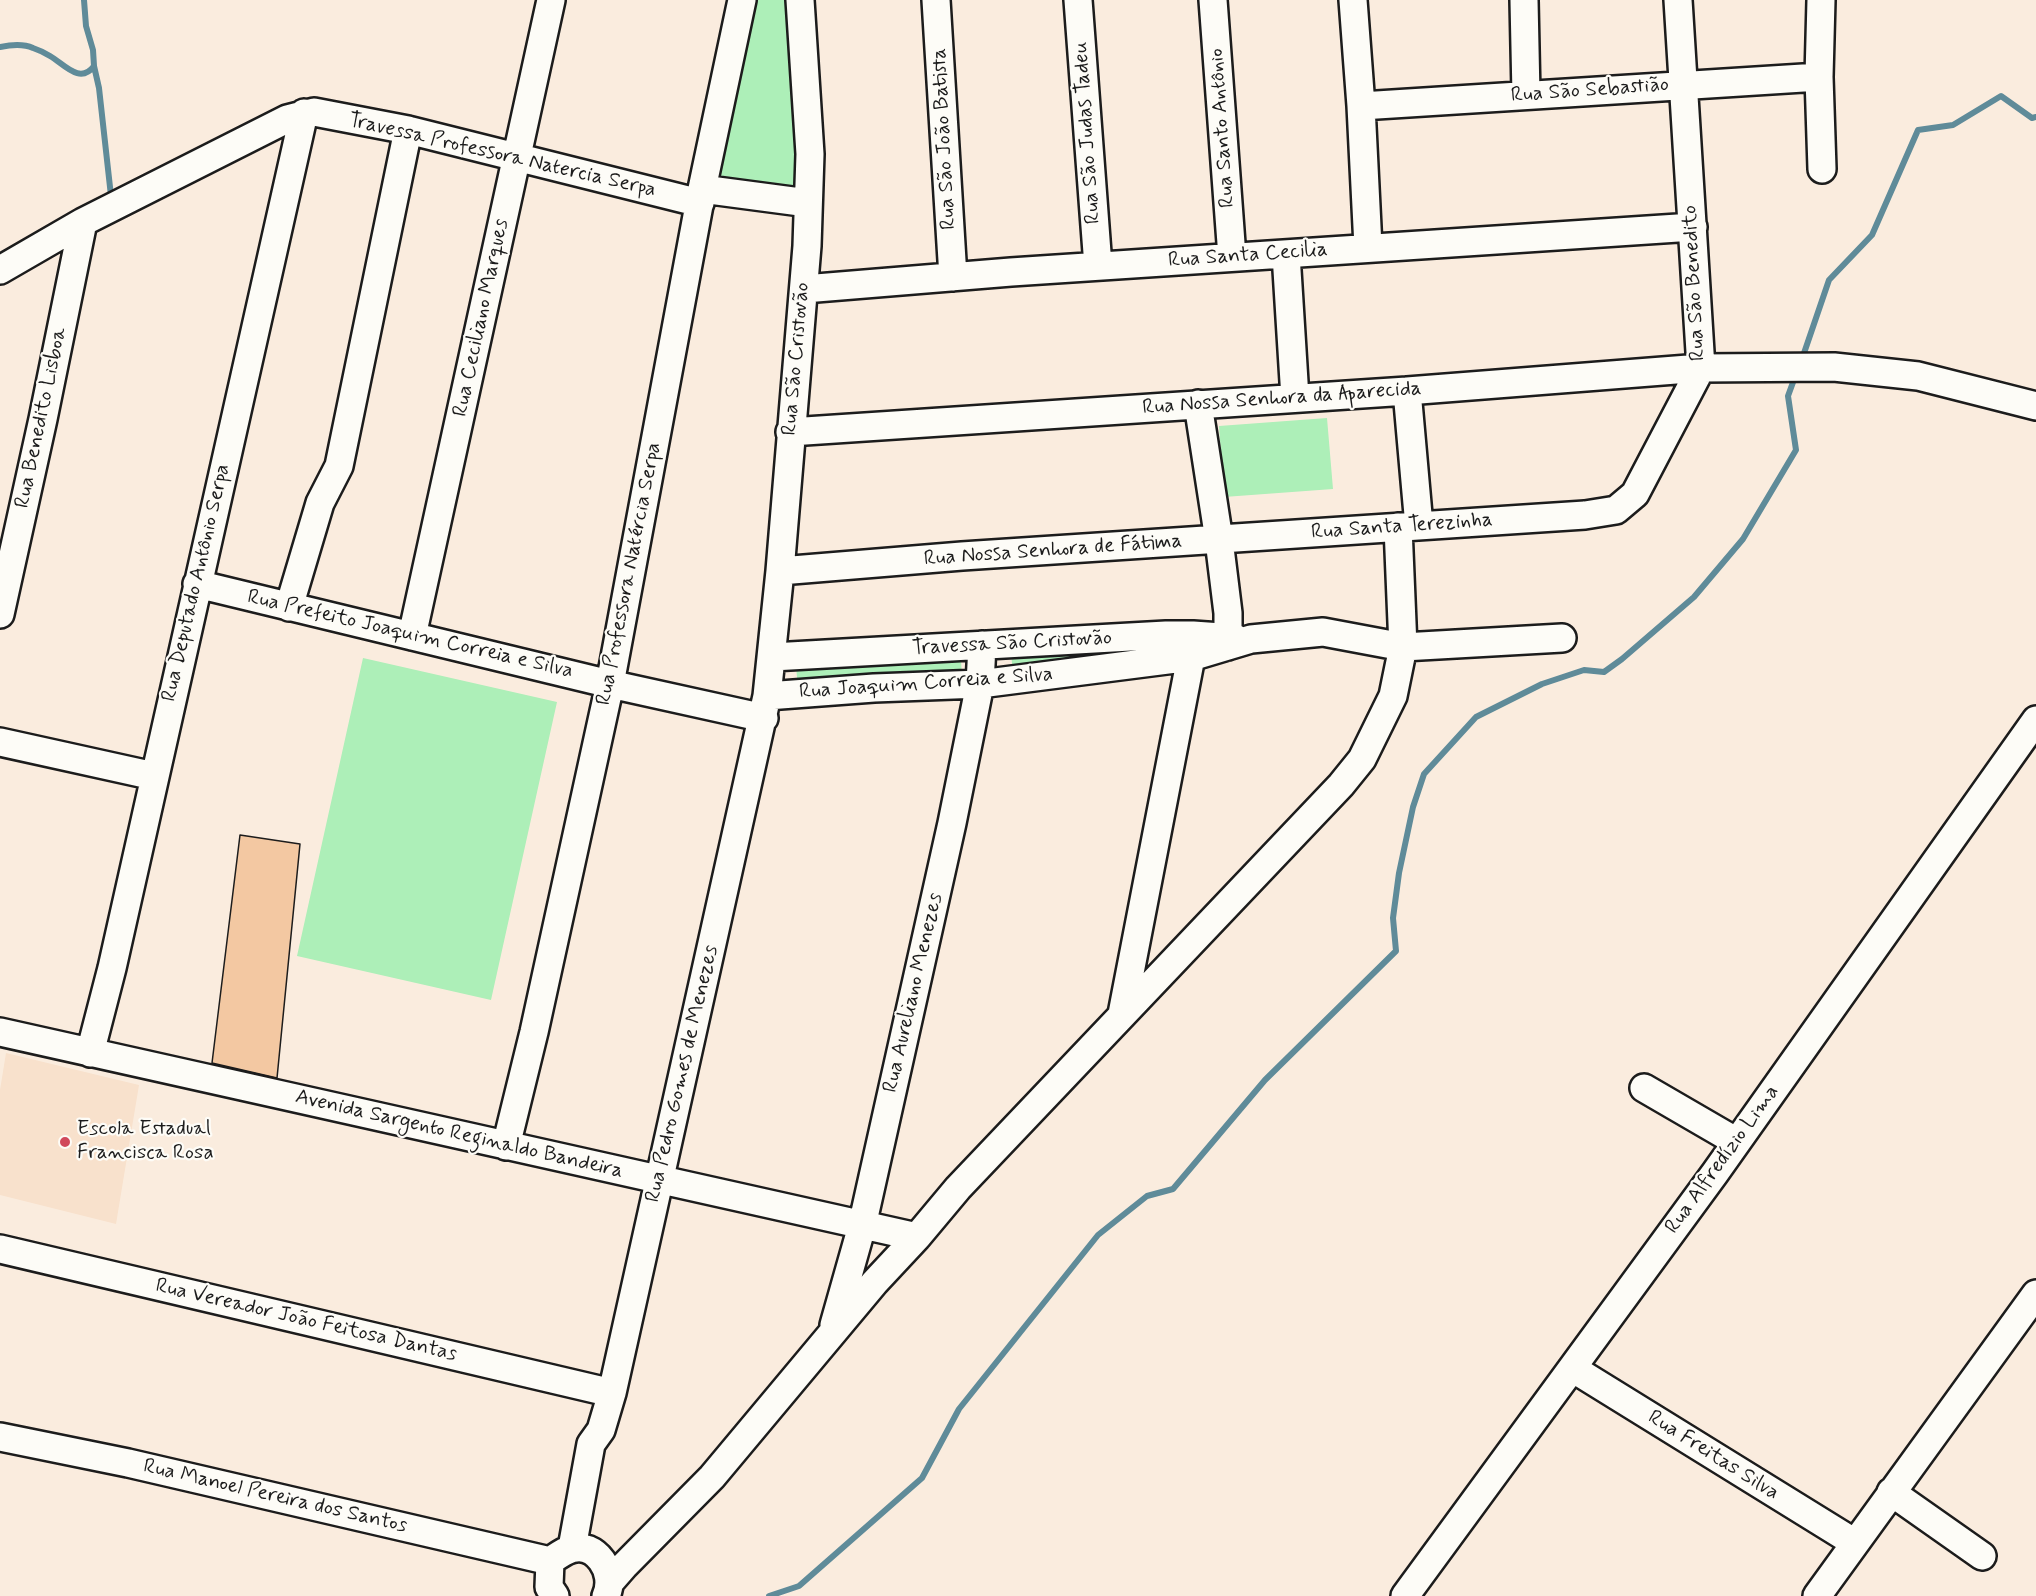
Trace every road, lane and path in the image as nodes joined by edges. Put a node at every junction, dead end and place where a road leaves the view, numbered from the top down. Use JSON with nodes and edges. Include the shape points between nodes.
{"nodes":[{"id":1,"x":551,"y":0,"type":"edge"},
{"id":2,"x":742,"y":0,"type":"edge"},
{"id":3,"x":800,"y":0,"type":"edge"},
{"id":4,"x":936,"y":0,"type":"edge"},
{"id":5,"x":1078,"y":0,"type":"edge"},
{"id":6,"x":1213,"y":0,"type":"edge"},
{"id":7,"x":1353,"y":0,"type":"edge"},
{"id":8,"x":1524,"y":0,"type":"edge"},
{"id":9,"x":1678,"y":0,"type":"edge"},
{"id":10,"x":1821,"y":0,"type":"edge"},
{"id":11,"x":1819,"y":77,"type":"junction"},
{"id":12,"x":1683,"y":85,"type":"junction"},
{"id":13,"x":1526,"y":95,"type":"junction"},
{"id":14,"x":1361,"y":106,"type":"junction"},
{"id":15,"x":304,"y":113,"type":"junction"},
{"id":16,"x":408,"y":130,"type":"junction"},
{"id":17,"x":517,"y":157,"type":"junction"},
{"id":18,"x":1822,"y":169,"type":"dead end"},
{"id":19,"x":701,"y":196,"type":"junction"},
{"id":20,"x":808,"y":203,"type":"junction"},
{"id":21,"x":82,"y":222,"type":"junction"},
{"id":22,"x":1693,"y":227,"type":"junction"},
{"id":23,"x":1368,"y":247,"type":"junction"},
{"id":24,"x":1286,"y":254,"type":"junction"},
{"id":25,"x":1232,"y":257,"type":"junction"},
{"id":26,"x":1098,"y":266,"type":"junction"},
{"id":27,"x":0,"y":270,"type":"edge"},
{"id":28,"x":953,"y":277,"type":"junction"},
{"id":29,"x":804,"y":289,"type":"junction"},
{"id":30,"x":1701,"y":368,"type":"junction"},
{"id":31,"x":1407,"y":391,"type":"junction"},
{"id":32,"x":1295,"y":398,"type":"junction"},
{"id":33,"x":1198,"y":404,"type":"junction"},
{"id":34,"x":2036,"y":406,"type":"edge"},
{"id":35,"x":790,"y":432,"type":"junction"},
{"id":36,"x":1585,"y":515,"type":"joint"},
{"id":37,"x":1408,"y":527,"type":"junction"},
{"id":38,"x":1220,"y":540,"type":"junction"},
{"id":39,"x":780,"y":572,"type":"junction"},
{"id":40,"x":197,"y":584,"type":"junction"},
{"id":41,"x":289,"y":607,"type":"junction"},
{"id":42,"x":0,"y":614,"type":"edge"},
{"id":43,"x":412,"y":636,"type":"junction"},
{"id":44,"x":1562,"y":638,"type":"dead end"},
{"id":45,"x":1235,"y":641,"type":"junction"},
{"id":46,"x":982,"y":645,"type":"junction"},
{"id":47,"x":1192,"y":646,"type":"junction"},
{"id":48,"x":1403,"y":647,"type":"junction"},
{"id":49,"x":772,"y":657,"type":"junction"},
{"id":50,"x":610,"y":684,"type":"junction"},
{"id":51,"x":980,"y":684,"type":"junction"},
{"id":52,"x":766,"y":707,"type":"junction"},
{"id":53,"x":2036,"y":720,"type":"edge"},
{"id":54,"x":0,"y":742,"type":"edge"},
{"id":55,"x":154,"y":776,"type":"junction"},
{"id":56,"x":1122,"y":1014,"type":"junction"},
{"id":57,"x":0,"y":1032,"type":"edge"},
{"id":58,"x":90,"y":1053,"type":"junction"},
{"id":59,"x":1644,"y":1088,"type":"dead end"},
{"id":60,"x":1737,"y":1142,"type":"junction"},
{"id":61,"x":506,"y":1146,"type":"junction"},
{"id":62,"x":659,"y":1180,"type":"junction"},
{"id":63,"x":862,"y":1226,"type":"junction"},
{"id":64,"x":917,"y":1237,"type":"junction"},
{"id":65,"x":0,"y":1249,"type":"edge"},
{"id":66,"x":2036,"y":1294,"type":"edge"},
{"id":67,"x":830,"y":1337,"type":"junction"},
{"id":68,"x":1572,"y":1368,"type":"junction"},
{"id":69,"x":612,"y":1393,"type":"junction"},
{"id":70,"x":0,"y":1437,"type":"edge"},
{"id":71,"x":1892,"y":1492,"type":"junction"},
{"id":72,"x":1855,"y":1543,"type":"junction"},
{"id":73,"x":570,"y":1553,"type":"junction"},
{"id":74,"x":1982,"y":1556,"type":"dead end"},
{"id":75,"x":608,"y":1589,"type":"edge"},
{"id":76,"x":555,"y":1596,"type":"edge"},
{"id":77,"x":1405,"y":1596,"type":"edge"},
{"id":78,"x":1817,"y":1596,"type":"edge"}],
"edges":[{"from":1,"to":17,"type":"street","name":"Rua Ceciliano Marques"},
{"from":2,"to":19,"type":"street","name":"Rua Professora Natércia Serpa"},
{"from":3,"to":20,"type":"street","name":"Rua São Cristovão","via":[[810,154]]},
{"from":4,"to":28,"type":"street","name":"Rua São João Batista"},
{"from":5,"to":26,"type":"street","name":"Rua São Judas Tadeu"},
{"from":6,"to":25,"type":"street","name":"Rua Santo Antônio"},
{"from":7,"to":14,"type":"street"},
{"from":8,"to":13,"type":"street"},
{"from":9,"to":12,"type":"street","name":"Rua São Benedito"},
{"from":10,"to":11,"type":"street"},
{"from":11,"to":12,"type":"street","name":"Rua São Sebastião"},
{"from":11,"to":18,"type":"street"},
{"from":12,"to":13,"type":"street","name":"Rua São Sebastião"},
{"from":12,"to":22,"type":"street","name":"Rua São Benedito"},
{"from":13,"to":14,"type":"street","name":"Rua São Sebastião"},
{"from":14,"to":23,"type":"street"},
{"from":15,"to":16,"type":"street","name":"Travessa Professora Natercia Serpa"},
{"from":15,"to":21,"type":"street"},
{"from":15,"to":40,"type":"street","name":"Rua Deputado Antônio Serpa"},
{"from":16,"to":17,"type":"street","name":"Travessa Professora Natercia Serpa"},
{"from":16,"to":41,"type":"street","via":[[339,466],[320,503]]},
{"from":17,"to":19,"type":"street","name":"Travessa Professora Natercia Serpa"},
{"from":17,"to":43,"type":"street","name":"Rua Ceciliano Marques"},
{"from":19,"to":20,"type":"street","name":"Travessa Professora Natercia Serpa"},
{"from":19,"to":50,"type":"street","name":"Rua Professora Natércia Serpa"},
{"from":20,"to":29,"type":"street","name":"Rua São Cristovão"},
{"from":21,"to":27,"type":"street"},
{"from":21,"to":42,"type":"street","name":"Rua Benedito Lisboa"},
{"from":22,"to":23,"type":"street","name":"Rua Santa Cecilia"},
{"from":22,"to":30,"type":"street","name":"Rua São Benedito"},
{"from":23,"to":24,"type":"street","name":"Rua Santa Cecilia"},
{"from":24,"to":25,"type":"street","name":"Rua Santa Cecilia"},
{"from":24,"to":32,"type":"street"},
{"from":25,"to":26,"type":"street","name":"Rua Santa Cecilia"},
{"from":26,"to":28,"type":"street","name":"Rua Santa Cecilia"},
{"from":28,"to":29,"type":"street","name":"Rua Santa Cecilia"},
{"from":29,"to":35,"type":"street","name":"Rua São Cristovão"},
{"from":30,"to":31,"type":"street","name":"Rua Nossa Senhora da Aparecida"},
{"from":30,"to":34,"type":"street","name":"Rua Nossa Senhora da Aparecida","via":[[1834,367],[1918,376]]},
{"from":30,"to":36,"type":"street","name":"Rua São Benedito","via":[[1635,494],[1616,510]]},
{"from":31,"to":32,"type":"street","name":"Rua Nossa Senhora da Aparecida"},
{"from":31,"to":37,"type":"street"},
{"from":32,"to":33,"type":"street","name":"Rua Nossa Senhora da Aparecida"},
{"from":33,"to":35,"type":"street","name":"Rua Nossa Senhora da Aparecida"},
{"from":33,"to":38,"type":"street"},
{"from":35,"to":39,"type":"street","name":"Rua São Cristovão"},
{"from":36,"to":37,"type":"street","name":"Rua Santa Terezinha"},
{"from":37,"to":38,"type":"street","name":"Rua Santa Terezinha"},
{"from":37,"to":48,"type":"street"},
{"from":38,"to":39,"type":"street","name":"Rua Nossa Senhora de Fátima"},
{"from":38,"to":45,"type":"street"},
{"from":39,"to":49,"type":"street","name":"Rua São Cristovão"},
{"from":40,"to":41,"type":"street","name":"Rua Prefeito Joaquim Correia e Silva"},
{"from":40,"to":55,"type":"street","name":"Rua Deputado Antônio Serpa"},
{"from":41,"to":43,"type":"street","name":"Rua Prefeito Joaquim Correia e Silva"},
{"from":43,"to":50,"type":"street","name":"Rua Prefeito Joaquim Correia e Silva"},
{"from":44,"to":48,"type":"street","name":"Travessa São Cristovão"},
{"from":45,"to":47,"type":"street","name":"Travessa São Cristovão"},
{"from":45,"to":48,"type":"street","name":"Travessa São Cristovão","via":[[1323,632]]},
{"from":46,"to":47,"type":"street","name":"Travessa São Cristovão"},
{"from":46,"to":49,"type":"street","name":"Travessa São Cristovão"},
{"from":46,"to":51,"type":"street","name":"Rua Aureliano Menezes"},
{"from":47,"to":51,"type":"street","name":"Rua Joaquim Correia e Silva"},
{"from":47,"to":56,"type":"street"},
{"from":48,"to":56,"type":"street","via":[[1393,696],[1362,759]]},
{"from":49,"to":52,"type":"street","name":"Rua São Cristovão"},
{"from":50,"to":52,"type":"street","name":"Rua Prefeito Joaquim Correia e Silva"},
{"from":50,"to":61,"type":"street","name":"Rua Professora Natércia Serpa"},
{"from":51,"to":52,"type":"street","name":"Rua Joaquim Correia e Silva","via":[[874,688]]},
{"from":51,"to":63,"type":"street","name":"Rua Aureliano Menezes"},
{"from":52,"to":62,"type":"street","name":"Rua Pedro Gomes de Menezes"},
{"from":53,"to":60,"type":"street","name":"Rua Alfredízio Lima"},
{"from":54,"to":55,"type":"street"},
{"from":55,"to":58,"type":"street","name":"Rua Deputado Antônio Serpa"},
{"from":56,"to":64,"type":"street"},
{"from":57,"to":58,"type":"street","name":"Avenida Sargento Reginaldo Bandeira"},
{"from":58,"to":61,"type":"street","name":"Avenida Sargento Reginaldo Bandeira"},
{"from":59,"to":60,"type":"street"},
{"from":60,"to":68,"type":"street","name":"Rua Alfredízio Lima"},
{"from":61,"to":62,"type":"street","name":"Avenida Sargento Reginaldo Bandeira"},
{"from":62,"to":63,"type":"street","name":"Avenida Sargento Reginaldo Bandeira"},
{"from":62,"to":69,"type":"street","name":"Rua Pedro Gomes de Menezes"},
{"from":63,"to":64,"type":"street","name":"Avenida Sargento Reginaldo Bandeira"},
{"from":63,"to":67,"type":"street","name":"Rua Aureliano Menezes"},
{"from":64,"to":67,"type":"street"},
{"from":65,"to":69,"type":"street","name":"Rua Vereador João Feitosa Dantas"},
{"from":66,"to":71,"type":"street"},
{"from":67,"to":75,"type":"street","via":[[712,1478],[624,1566]]},
{"from":68,"to":72,"type":"street","name":"Rua Freitas Silva"},
{"from":68,"to":77,"type":"street","name":"Rua Alfredízio Lima"},
{"from":69,"to":73,"type":"street","name":"Rua Pedro Gomes de Menezes","via":[[601,1430],[591,1444]]},
{"from":70,"to":73,"type":"street","name":"Rua Manoel Pereira dos Santos"},
{"from":71,"to":72,"type":"street"},
{"from":71,"to":74,"type":"street"},
{"from":72,"to":78,"type":"street"},
{"from":73,"to":75,"type":"street","via":[[604,1562]]},
{"from":73,"to":76,"type":"street","name":"Rua Pedro Gomes de Menezes","via":[[549,1587]]}]}
